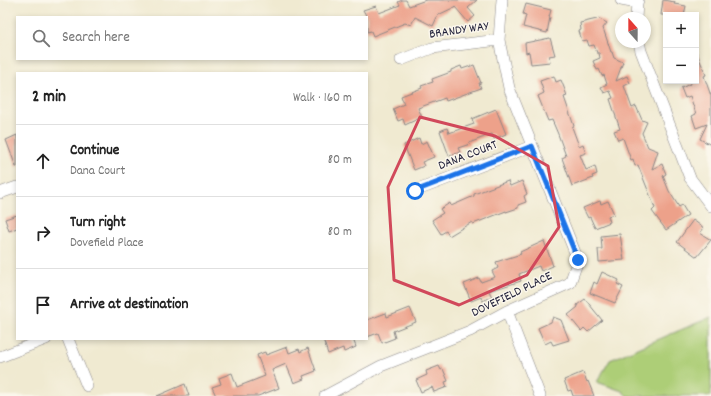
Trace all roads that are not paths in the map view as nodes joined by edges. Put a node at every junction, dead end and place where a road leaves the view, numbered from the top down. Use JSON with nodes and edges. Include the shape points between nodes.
{"nodes":[{"id":1,"x":502,"y":0,"type":"edge"},
{"id":2,"x":621,"y":0,"type":"edge"},
{"id":3,"x":638,"y":2,"type":"edge"},
{"id":4,"x":637,"y":12,"type":"edge"},
{"id":5,"x":499,"y":40,"type":"junction"},
{"id":6,"x":640,"y":48,"type":"edge"},
{"id":7,"x":401,"y":60,"type":"dead end"},
{"id":8,"x":532,"y":146,"type":"junction"},
{"id":9,"x":16,"y":187,"type":"edge"},
{"id":10,"x":415,"y":191,"type":"dead end"},
{"id":11,"x":0,"y":193,"type":"edge"},
{"id":12,"x":711,"y":206,"type":"edge"},
{"id":13,"x":507,"y":311,"type":"junction"},
{"id":14,"x":43,"y":340,"type":"edge"},
{"id":15,"x":68,"y":340,"type":"edge"},
{"id":16,"x":0,"y":357,"type":"edge"},
{"id":17,"x":88,"y":386,"type":"dead end"},
{"id":18,"x":325,"y":396,"type":"edge"},
{"id":19,"x":540,"y":396,"type":"edge"}],
"edges":[{"from":1,"to":5,"type":"street","name":"DOVEFIELD PLACE"},
{"from":2,"to":3,"type":"street"},
{"from":3,"to":4,"type":"street"},
{"from":5,"to":7,"type":"street","name":"BRANDY WAY","via":[[432,48]]},
{"from":5,"to":8,"type":"street","name":"DOVEFIELD PLACE","via":[[509,88]]},
{"from":6,"to":12,"type":"street","via":[[690,178]]},
{"from":8,"to":10,"type":"street","name":"DANA COURT"},
{"from":8,"to":13,"type":"street","name":"DOVEFIELD PLACE","via":[[578,260],[570,283]]},
{"from":9,"to":11,"type":"street"},
{"from":13,"to":18,"type":"street","name":"DOVEFIELD PLACE","via":[[470,331],[381,366]]},
{"from":13,"to":19,"type":"street"},
{"from":14,"to":16,"type":"street"},
{"from":15,"to":17,"type":"street"}]}
